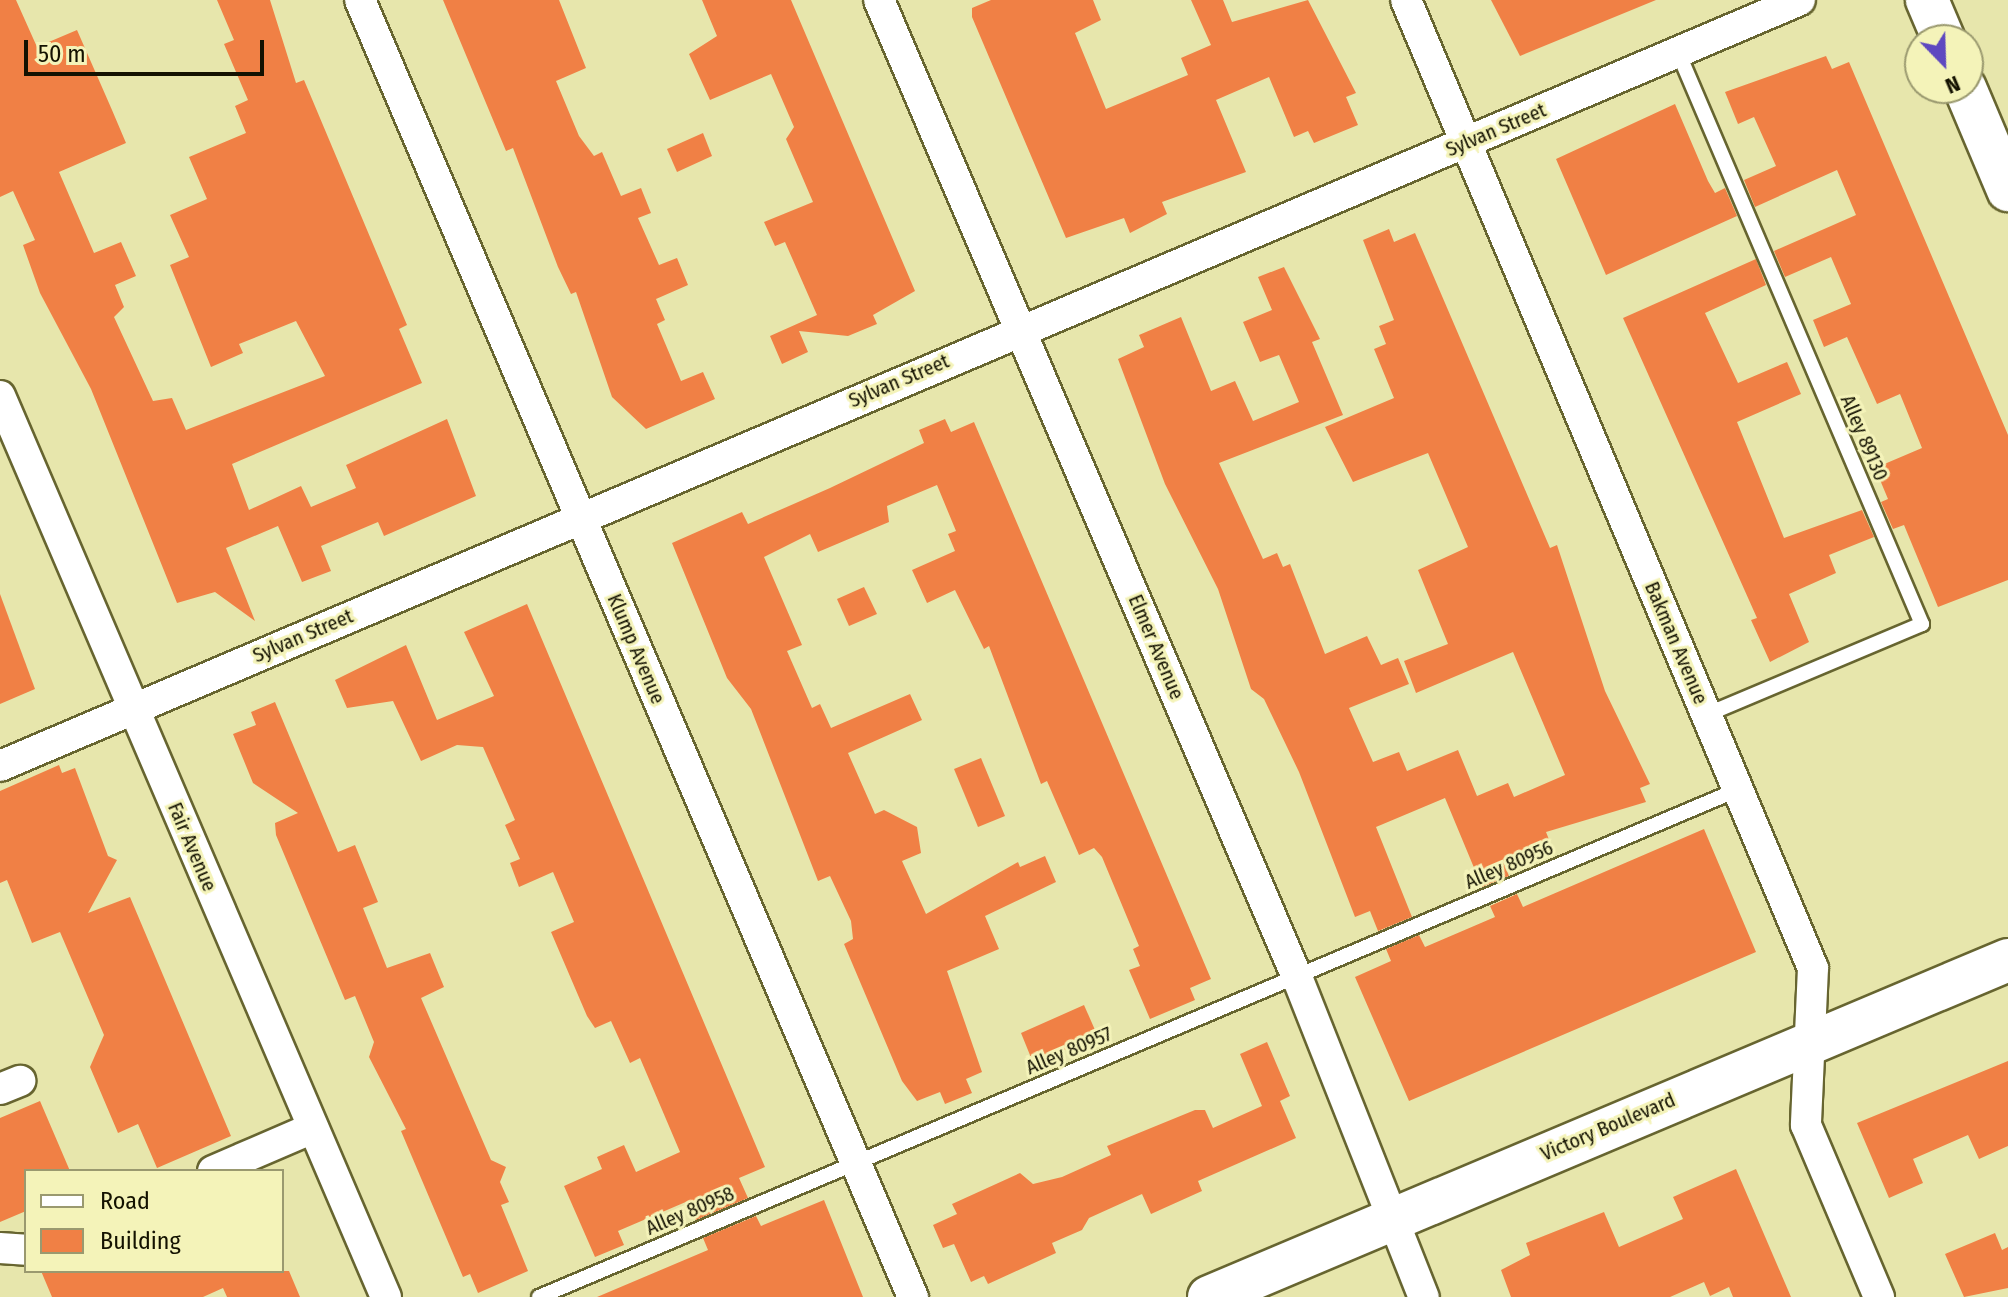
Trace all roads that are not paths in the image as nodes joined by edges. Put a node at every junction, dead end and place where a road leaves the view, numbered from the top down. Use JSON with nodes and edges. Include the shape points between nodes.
{"nodes":[{"id":1,"x":360,"y":0,"type":"edge"},
{"id":2,"x":879,"y":0,"type":"edge"},
{"id":3,"x":1406,"y":0,"type":"edge"},
{"id":4,"x":1800,"y":0,"type":"edge"},
{"id":5,"x":1927,"y":0,"type":"edge"},
{"id":6,"x":1937,"y":24,"type":"edge"},
{"id":7,"x":1678,"y":52,"type":"junction"},
{"id":8,"x":1972,"y":104,"type":"edge"},
{"id":9,"x":1466,"y":143,"type":"junction"},
{"id":10,"x":2008,"y":190,"type":"edge"},
{"id":11,"x":1020,"y":329,"type":"junction"},
{"id":12,"x":0,"y":396,"type":"edge"},
{"id":13,"x":580,"y":518,"type":"junction"},
{"id":14,"x":133,"y":709,"type":"junction"},
{"id":15,"x":1706,"y":715,"type":"junction"},
{"id":16,"x":0,"y":766,"type":"edge"},
{"id":17,"x":1737,"y":790,"type":"junction"},
{"id":18,"x":2008,"y":960,"type":"edge"},
{"id":19,"x":1297,"y":977,"type":"junction"},
{"id":20,"x":1807,"y":1042,"type":"junction"},
{"id":21,"x":313,"y":1128,"type":"junction"},
{"id":22,"x":856,"y":1162,"type":"junction"},
{"id":23,"x":218,"y":1169,"type":"edge"},
{"id":24,"x":1394,"y":1219,"type":"junction"},
{"id":25,"x":0,"y":1248,"type":"edge"},
{"id":26,"x":24,"y":1250,"type":"edge"},
{"id":27,"x":386,"y":1297,"type":"edge"},
{"id":28,"x":539,"y":1297,"type":"edge"},
{"id":29,"x":913,"y":1297,"type":"edge"},
{"id":30,"x":1209,"y":1297,"type":"edge"},
{"id":31,"x":1424,"y":1297,"type":"edge"},
{"id":32,"x":1879,"y":1297,"type":"edge"}],
"edges":[{"from":1,"to":13,"type":"street","name":"Klump Avenue"},
{"from":2,"to":11,"type":"street","name":"Elmer Avenue"},
{"from":3,"to":9,"type":"street","name":"Bakman Avenue"},
{"from":4,"to":7,"type":"street","name":"Sylvan Street"},
{"from":5,"to":6,"type":"main road"},
{"from":7,"to":9,"type":"street","name":"Sylvan Street"},
{"from":7,"to":15,"type":"lane","name":"Alley 89130","via":[[1922,624]]},
{"from":8,"to":10,"type":"main road"},
{"from":9,"to":11,"type":"street","name":"Sylvan Street"},
{"from":9,"to":15,"type":"street","name":"Bakman Avenue"},
{"from":11,"to":13,"type":"street","name":"Sylvan Street"},
{"from":11,"to":19,"type":"street","name":"Elmer Avenue"},
{"from":12,"to":14,"type":"street","name":"Fair Avenue"},
{"from":13,"to":14,"type":"street","name":"Sylvan Street"},
{"from":13,"to":22,"type":"street","name":"Klump Avenue"},
{"from":14,"to":16,"type":"street","name":"Sylvan Street"},
{"from":14,"to":21,"type":"street","name":"Fair Avenue"},
{"from":15,"to":17,"type":"street","name":"Bakman Avenue"},
{"from":17,"to":19,"type":"lane","name":"Alley 80956"},
{"from":17,"to":20,"type":"street","name":"Bakman Avenue","via":[[1813,968]]},
{"from":18,"to":20,"type":"main road","name":"Victory Boulevard"},
{"from":19,"to":22,"type":"lane","name":"Alley 80957"},
{"from":19,"to":24,"type":"street","name":"Elmer Avenue"},
{"from":20,"to":24,"type":"main road","name":"Victory Boulevard"},
{"from":20,"to":32,"type":"street","name":"Bakman Avenue","via":[[1806,1125]]},
{"from":21,"to":23,"type":"street"},
{"from":21,"to":27,"type":"street","name":"Fair Avenue"},
{"from":22,"to":28,"type":"lane","name":"Alley 80958"},
{"from":22,"to":29,"type":"street","name":"Klump Avenue"},
{"from":24,"to":30,"type":"main road","name":"Victory Boulevard"},
{"from":24,"to":31,"type":"street","name":"Elmer Avenue"},
{"from":25,"to":26,"type":"street"}]}
